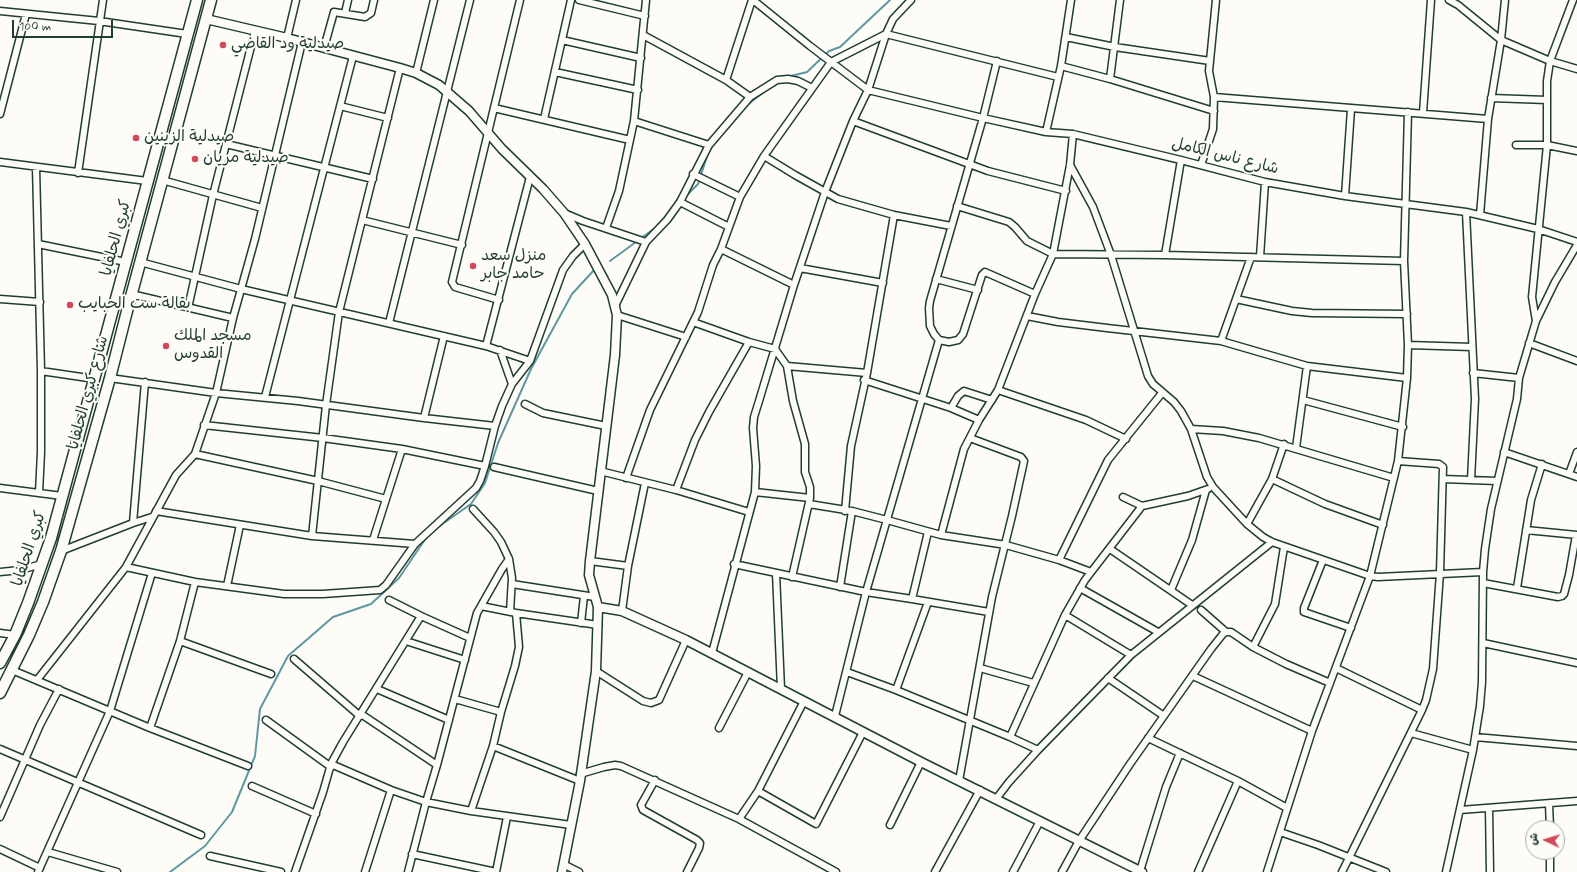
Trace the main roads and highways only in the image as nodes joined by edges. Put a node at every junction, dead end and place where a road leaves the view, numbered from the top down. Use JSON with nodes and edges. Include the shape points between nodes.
{"nodes":[{"id":1,"x":197,"y":0,"type":"edge"},
{"id":2,"x":211,"y":0,"type":"edge"},
{"id":3,"x":28,"y":603,"type":"junction"},
{"id":4,"x":40,"y":609,"type":"junction"},
{"id":5,"x":16,"y":632,"type":"junction"},
{"id":6,"x":29,"y":635,"type":"junction"},
{"id":7,"x":0,"y":663,"type":"edge"},
{"id":8,"x":0,"y":693,"type":"edge"}],
"edges":[{"from":1,"to":3,"type":"main road","name":"كبري الحلفايا","via":[[95,379],[42,564]]},
{"from":2,"to":4,"type":"main road","name":"شارع كبري الحلفايا","via":[[110,378],[61,551]]},
{"from":3,"to":4,"type":"main road"},
{"from":3,"to":5,"type":"main road","name":"كبري الحلفايا"},
{"from":4,"to":6,"type":"main road","name":"شارع كبري الحلفايا"},
{"from":5,"to":6,"type":"main road"},
{"from":5,"to":7,"type":"main road","name":"كبري الحلفايا"},
{"from":6,"to":8,"type":"main road","name":"شارع كبري الحلفايا"}]}
